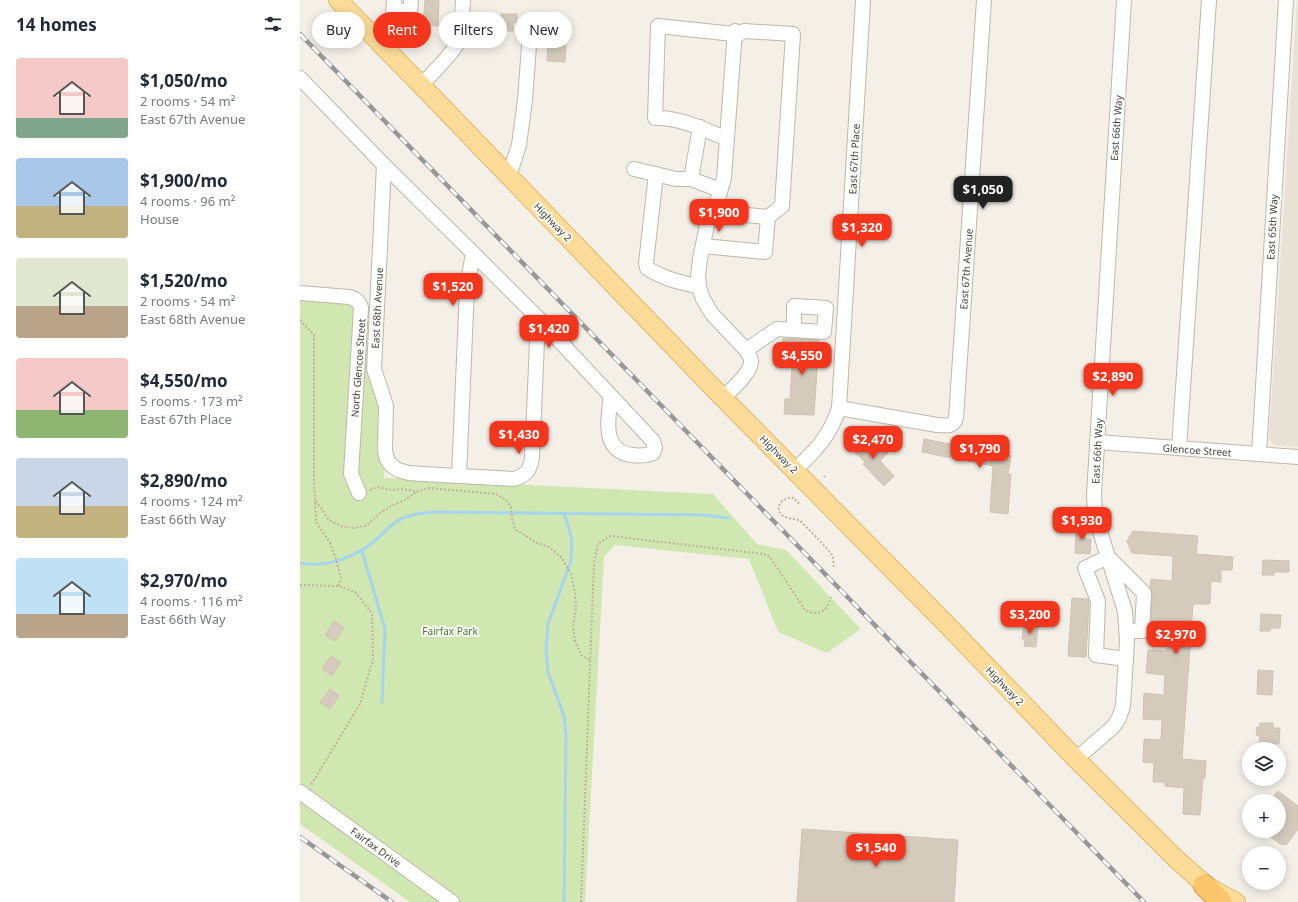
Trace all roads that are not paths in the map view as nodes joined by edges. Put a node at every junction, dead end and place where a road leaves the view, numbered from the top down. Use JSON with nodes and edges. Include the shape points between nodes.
{"nodes":[{"id":1,"x":338,"y":0,"type":"edge"},
{"id":2,"x":411,"y":0,"type":"edge"},
{"id":3,"x":463,"y":0,"type":"edge"},
{"id":4,"x":863,"y":0,"type":"edge"},
{"id":5,"x":984,"y":0,"type":"edge"},
{"id":6,"x":1124,"y":0,"type":"edge"},
{"id":7,"x":1209,"y":0,"type":"edge"},
{"id":8,"x":1286,"y":0,"type":"edge"},
{"id":9,"x":394,"y":5,"type":"edge"},
{"id":10,"x":734,"y":34,"type":"junction"},
{"id":11,"x":529,"y":48,"type":"edge"},
{"id":12,"x":390,"y":54,"type":"junction"},
{"id":13,"x":300,"y":78,"type":"edge"},
{"id":14,"x":421,"y":85,"type":"junction"},
{"id":15,"x":700,"y":127,"type":"junction"},
{"id":16,"x":727,"y":139,"type":"junction"},
{"id":17,"x":384,"y":165,"type":"junction"},
{"id":18,"x":634,"y":169,"type":"dead end"},
{"id":19,"x":656,"y":174,"type":"junction"},
{"id":20,"x":509,"y":176,"type":"junction"},
{"id":21,"x":691,"y":179,"type":"junction"},
{"id":22,"x":720,"y":190,"type":"junction"},
{"id":23,"x":712,"y":212,"type":"junction"},
{"id":24,"x":768,"y":217,"type":"junction"},
{"id":25,"x":703,"y":246,"type":"junction"},
{"id":26,"x":473,"y":253,"type":"junction"},
{"id":27,"x":699,"y":287,"type":"junction"},
{"id":28,"x":300,"y":293,"type":"edge"},
{"id":29,"x":538,"y":318,"type":"junction"},
{"id":30,"x":794,"y":330,"type":"dead end"},
{"id":31,"x":746,"y":350,"type":"junction"},
{"id":32,"x":611,"y":396,"type":"dead end"},
{"id":33,"x":723,"y":398,"type":"junction"},
{"id":34,"x":839,"y":408,"type":"junction"},
{"id":35,"x":1097,"y":442,"type":"junction"},
{"id":36,"x":1179,"y":448,"type":"junction"},
{"id":37,"x":1259,"y":454,"type":"junction"},
{"id":38,"x":1298,"y":457,"type":"edge"},
{"id":39,"x":795,"y":470,"type":"junction"},
{"id":40,"x":459,"y":476,"type":"junction"},
{"id":41,"x":359,"y":493,"type":"road end"},
{"id":42,"x":1108,"y":557,"type":"junction"},
{"id":43,"x":1127,"y":631,"type":"junction"},
{"id":44,"x":1126,"y":659,"type":"junction"},
{"id":45,"x":1076,"y":759,"type":"junction"},
{"id":46,"x":302,"y":794,"type":"edge"},
{"id":47,"x":1204,"y":885,"type":"junction"},
{"id":48,"x":452,"y":902,"type":"edge"},
{"id":49,"x":1221,"y":902,"type":"edge"},
{"id":50,"x":1226,"y":902,"type":"edge"},
{"id":51,"x":1236,"y":902,"type":"edge"}],
"edges":[{"from":1,"to":12,"type":"main road","name":"Highway 2"},
{"from":2,"to":9,"type":"street","via":[[410,12]]},
{"from":3,"to":14,"type":"street","via":[[457,44]]},
{"from":4,"to":34,"type":"street","name":"East 67th Place"},
{"from":5,"to":34,"type":"street","name":"East 67th Avenue","via":[[956,418],[952,425],[936,425]]},
{"from":6,"to":35,"type":"street","name":"East 66th Way"},
{"from":7,"to":36,"type":"street"},
{"from":8,"to":37,"type":"street","name":"East 65th Way"},
{"from":9,"to":12,"type":"street"},
{"from":10,"to":15,"type":"street","via":[[658,26],[654,124],[664,117]]},
{"from":10,"to":16,"type":"street"},
{"from":10,"to":24,"type":"street","via":[[744,31],[793,34],[782,206]]},
{"from":11,"to":20,"type":"street","via":[[519,145]]},
{"from":12,"to":14,"type":"main road","name":"Highway 2"},
{"from":13,"to":17,"type":"street"},
{"from":14,"to":20,"type":"main road","name":"Highway 2"},
{"from":15,"to":16,"type":"street"},
{"from":15,"to":21,"type":"street"},
{"from":16,"to":22,"type":"street","via":[[724,178]]},
{"from":17,"to":26,"type":"street"},
{"from":17,"to":40,"type":"street","name":"East 68th Avenue","via":[[374,369],[386,406],[387,459],[398,470],[409,473]]},
{"from":18,"to":19,"type":"street"},
{"from":19,"to":21,"type":"street","via":[[676,179]]},
{"from":19,"to":27,"type":"street","via":[[647,268],[657,275]]},
{"from":20,"to":33,"type":"main road","name":"Highway 2"},
{"from":21,"to":22,"type":"street"},
{"from":22,"to":23,"type":"street"},
{"from":23,"to":24,"type":"street"},
{"from":23,"to":25,"type":"street"},
{"from":24,"to":25,"type":"street","via":[[765,252]]},
{"from":25,"to":27,"type":"street","via":[[698,276]]},
{"from":26,"to":29,"type":"street"},
{"from":26,"to":40,"type":"street","via":[[467,288]]},
{"from":27,"to":31,"type":"street","via":[[712,314]]},
{"from":28,"to":41,"type":"street","name":"North Glencoe Street","via":[[349,297],[356,299],[362,308],[351,474]]},
{"from":29,"to":32,"type":"street"},
{"from":29,"to":40,"type":"street","via":[[532,458],[529,470],[525,475],[514,479]]},
{"from":30,"to":31,"type":"street","via":[[777,329]]},
{"from":31,"to":33,"type":"street","via":[[752,362],[750,369]]},
{"from":33,"to":39,"type":"main road","name":"Highway 2"},
{"from":34,"to":39,"type":"street","name":"East 67th Place","via":[[826,437]]},
{"from":35,"to":36,"type":"street","name":"Glencoe Street"},
{"from":35,"to":42,"type":"street","name":"East 66th Way","via":[[1095,513]]},
{"from":36,"to":37,"type":"street","name":"Glencoe Street"},
{"from":37,"to":38,"type":"street","name":"Glencoe Street"},
{"from":39,"to":45,"type":"main road","name":"Highway 2"},
{"from":42,"to":43,"type":"street","name":"East 66th Way","via":[[1125,611]]},
{"from":42,"to":43,"type":"street","via":[[1144,593],[1142,632]]},
{"from":42,"to":44,"type":"street","via":[[1085,568],[1098,601],[1096,655]]},
{"from":43,"to":44,"type":"street","name":"East 66th Way"},
{"from":44,"to":45,"type":"street","name":"East 66th Way","via":[[1123,706],[1119,718],[1113,727]]},
{"from":45,"to":47,"type":"main road","name":"Highway 2"},
{"from":46,"to":48,"type":"street","name":"Fairfax Drive"},
{"from":47,"to":49,"type":"highway"},
{"from":47,"to":50,"type":"main road","name":"Highway 2"},
{"from":47,"to":51,"type":"main road"}]}
